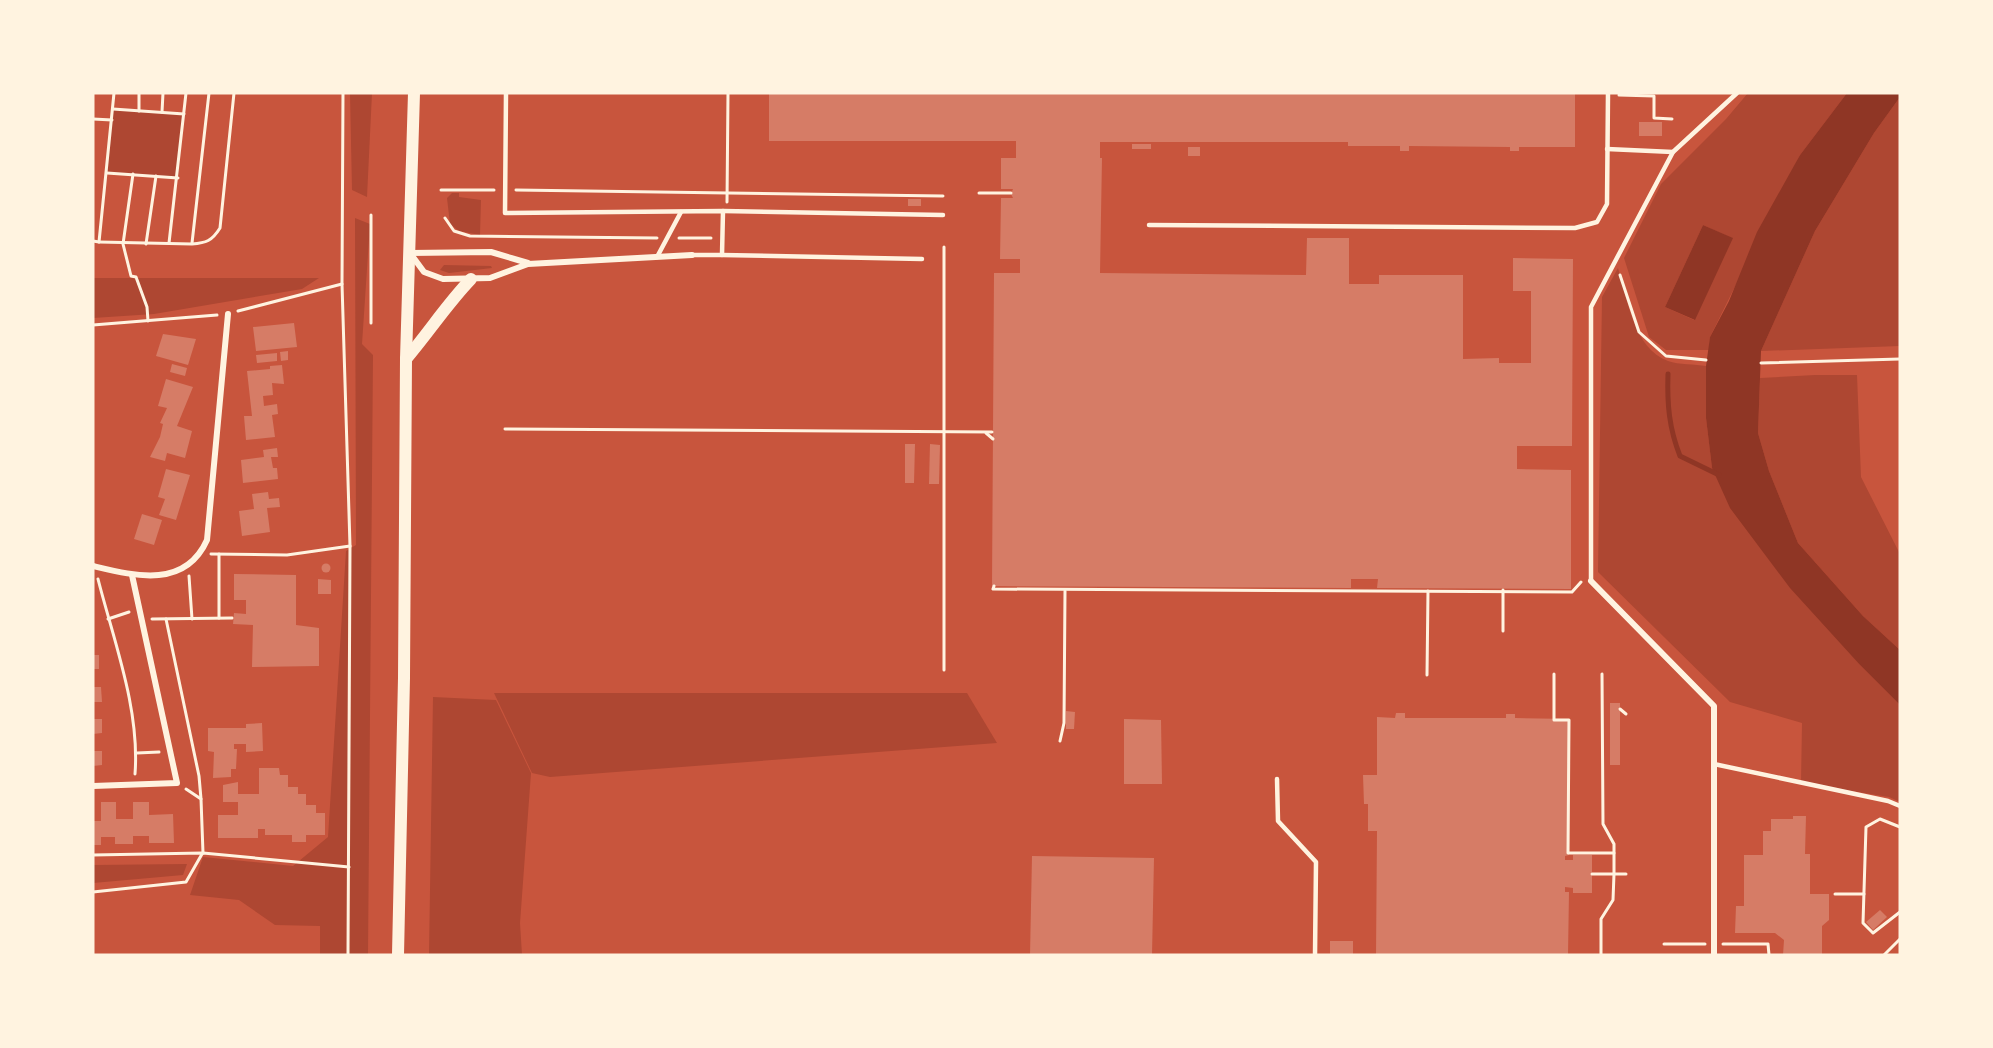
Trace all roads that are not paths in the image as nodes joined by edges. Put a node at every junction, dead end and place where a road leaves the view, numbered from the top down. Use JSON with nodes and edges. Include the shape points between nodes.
{"nodes":[{"id":1,"x":414,"y":93,"type":"edge"},
{"id":2,"x":506,"y":93,"type":"edge"},
{"id":3,"x":1608,"y":93,"type":"edge"},
{"id":4,"x":1737,"y":93,"type":"edge"},
{"id":5,"x":1607,"y":148,"type":"junction"},
{"id":6,"x":1673,"y":152,"type":"junction"},
{"id":7,"x":723,"y":211,"type":"junction"},
{"id":8,"x":681,"y":212,"type":"junction"},
{"id":9,"x":943,"y":215,"type":"dead end"},
{"id":10,"x":1149,"y":225,"type":"dead end"},
{"id":11,"x":410,"y":253,"type":"junction"},
{"id":12,"x":692,"y":255,"type":"joint"},
{"id":13,"x":722,"y":255,"type":"junction"},
{"id":14,"x":657,"y":257,"type":"junction"},
{"id":15,"x":922,"y":259,"type":"dead end"},
{"id":16,"x":528,"y":264,"type":"junction"},
{"id":17,"x":471,"y":279,"type":"junction"},
{"id":18,"x":228,"y":314,"type":"road end"},
{"id":19,"x":406,"y":359,"type":"junction"},
{"id":20,"x":93,"y":566,"type":"edge"},
{"id":21,"x":132,"y":575,"type":"junction"},
{"id":22,"x":1591,"y":579,"type":"joint"},
{"id":23,"x":1714,"y":764,"type":"junction"},
{"id":24,"x":1277,"y":779,"type":"dead end"},
{"id":25,"x":93,"y":786,"type":"edge"},
{"id":26,"x":1900,"y":806,"type":"edge"},
{"id":27,"x":398,"y":955,"type":"edge"},
{"id":28,"x":1315,"y":955,"type":"edge"},
{"id":29,"x":1714,"y":955,"type":"edge"}],
"edges":[{"from":1,"to":11,"type":"main road"},
{"from":2,"to":8,"type":"lane","via":[[505,213]]},
{"from":3,"to":5,"type":"lane"},
{"from":4,"to":6,"type":"lane"},
{"from":5,"to":6,"type":"lane"},
{"from":5,"to":10,"type":"lane","via":[[1607,204],[1597,222],[1575,228]]},
{"from":6,"to":22,"type":"lane","via":[[1591,306]]},
{"from":7,"to":8,"type":"lane"},
{"from":7,"to":9,"type":"lane"},
{"from":7,"to":13,"type":"lane"},
{"from":8,"to":14,"type":"lane"},
{"from":11,"to":16,"type":"street","via":[[491,252]]},
{"from":11,"to":17,"type":"street","via":[[424,272],[443,279]]},
{"from":11,"to":19,"type":"main road"},
{"from":12,"to":13,"type":"lane"},
{"from":12,"to":14,"type":"street"},
{"from":13,"to":15,"type":"lane"},
{"from":14,"to":16,"type":"street"},
{"from":16,"to":17,"type":"street","via":[[489,278]]},
{"from":17,"to":19,"type":"main road","via":[[449,300],[440,320]]},
{"from":18,"to":21,"type":"street","via":[[207,540],[200,554],[184,568],[172,573]]},
{"from":19,"to":27,"type":"main road"},
{"from":20,"to":21,"type":"street"},
{"from":21,"to":25,"type":"street","via":[[177,783]]},
{"from":22,"to":23,"type":"street","via":[[1714,706]]},
{"from":23,"to":26,"type":"lane"},
{"from":23,"to":29,"type":"street"},
{"from":24,"to":28,"type":"lane","via":[[1278,821],[1316,862]]}]}
